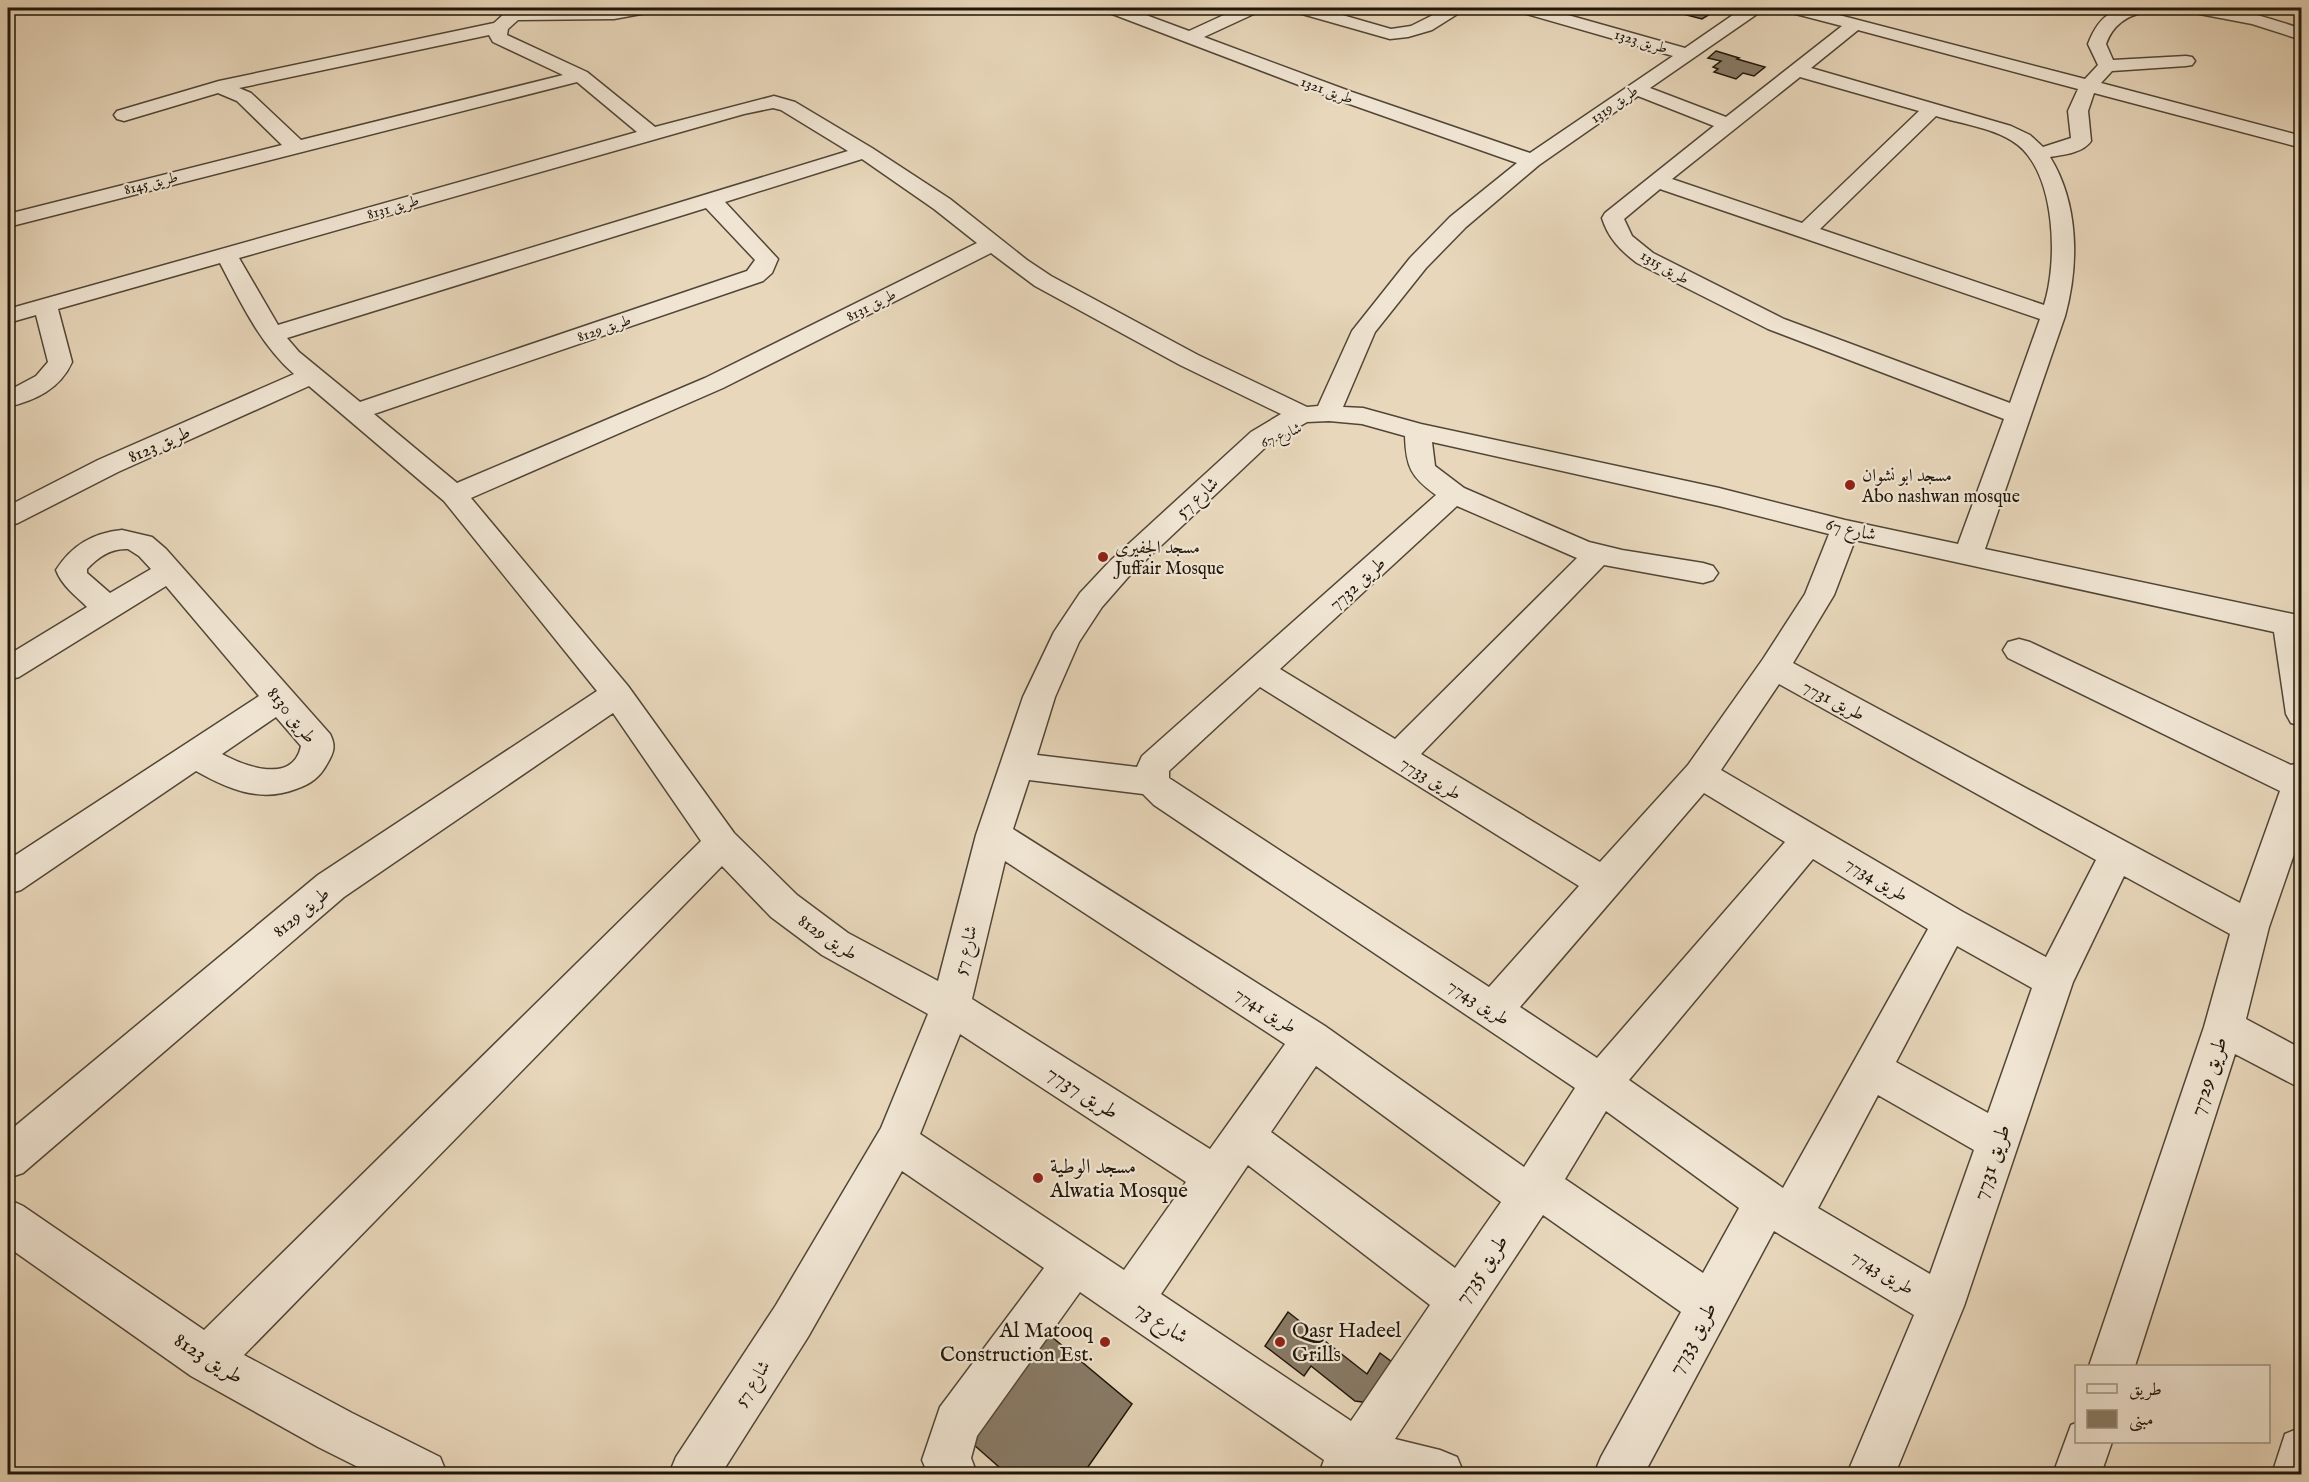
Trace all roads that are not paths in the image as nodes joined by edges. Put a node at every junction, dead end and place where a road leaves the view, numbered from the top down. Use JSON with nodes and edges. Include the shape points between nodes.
{"nodes":[{"id":1,"x":646,"y":8,"type":"edge"},
{"id":2,"x":1113,"y":8,"type":"edge"},
{"id":3,"x":1252,"y":8,"type":"edge"},
{"id":4,"x":1301,"y":8,"type":"edge"},
{"id":5,"x":1458,"y":8,"type":"edge"},
{"id":6,"x":1526,"y":8,"type":"edge"},
{"id":7,"x":1754,"y":8,"type":"edge"},
{"id":8,"x":1794,"y":8,"type":"edge"},
{"id":9,"x":2139,"y":8,"type":"edge"},
{"id":10,"x":2195,"y":8,"type":"edge"},
{"id":11,"x":509,"y":16,"type":"edge"},
{"id":12,"x":1854,"y":25,"type":"junction"},
{"id":13,"x":2301,"y":35,"type":"edge"},
{"id":14,"x":1189,"y":37,"type":"junction"},
{"id":15,"x":1687,"y":54,"type":"junction"},
{"id":16,"x":2186,"y":61,"type":"dead end"},
{"id":17,"x":2107,"y":66,"type":"junction"},
{"id":18,"x":1797,"y":70,"type":"junction"},
{"id":19,"x":580,"y":76,"type":"junction"},
{"id":20,"x":2089,"y":86,"type":"junction"},
{"id":21,"x":219,"y":87,"type":"junction"},
{"id":22,"x":1636,"y":89,"type":"junction"},
{"id":23,"x":1932,"y":109,"type":"junction"},
{"id":24,"x":124,"y":115,"type":"dead end"},
{"id":25,"x":1727,"y":124,"type":"junction"},
{"id":26,"x":651,"y":134,"type":"junction"},
{"id":27,"x":2301,"y":142,"type":"edge"},
{"id":28,"x":295,"y":146,"type":"junction"},
{"id":29,"x":865,"y":152,"type":"junction"},
{"id":30,"x":2038,"y":154,"type":"junction"},
{"id":31,"x":1532,"y":160,"type":"junction"},
{"id":32,"x":1657,"y":181,"type":"junction"},
{"id":33,"x":711,"y":200,"type":"junction"},
{"id":34,"x":8,"y":219,"type":"edge"},
{"id":35,"x":1806,"y":231,"type":"junction"},
{"id":36,"x":992,"y":244,"type":"junction"},
{"id":37,"x":226,"y":254,"type":"junction"},
{"id":38,"x":45,"y":305,"type":"junction"},
{"id":39,"x":8,"y":316,"type":"edge"},
{"id":40,"x":2053,"y":316,"type":"junction"},
{"id":41,"x":271,"y":335,"type":"junction"},
{"id":42,"x":312,"y":375,"type":"junction"},
{"id":43,"x":8,"y":399,"type":"edge"},
{"id":44,"x":356,"y":412,"type":"junction"},
{"id":45,"x":1315,"y":415,"type":"junction"},
{"id":46,"x":2018,"y":415,"type":"junction"},
{"id":47,"x":1410,"y":429,"type":"junction"},
{"id":48,"x":1251,"y":448,"type":"junction"},
{"id":49,"x":1454,"y":494,"type":"junction"},
{"id":50,"x":454,"y":495,"type":"junction"},
{"id":51,"x":8,"y":517,"type":"edge"},
{"id":52,"x":1845,"y":529,"type":"junction"},
{"id":53,"x":1969,"y":554,"type":"junction"},
{"id":54,"x":1597,"y":555,"type":"junction"},
{"id":55,"x":169,"y":571,"type":"junction"},
{"id":56,"x":1703,"y":573,"type":"dead end"},
{"id":57,"x":108,"y":608,"type":"junction"},
{"id":58,"x":2295,"y":625,"type":"edge"},
{"id":59,"x":2019,"y":650,"type":"dead end"},
{"id":60,"x":1774,"y":667,"type":"junction"},
{"id":61,"x":8,"y":669,"type":"edge"},
{"id":62,"x":1260,"y":672,"type":"junction"},
{"id":63,"x":617,"y":694,"type":"junction"},
{"id":64,"x":279,"y":699,"type":"junction"},
{"id":65,"x":2301,"y":714,"type":"edge"},
{"id":66,"x":195,"y":755,"type":"junction"},
{"id":67,"x":1397,"y":758,"type":"junction"},
{"id":68,"x":1017,"y":766,"type":"junction"},
{"id":69,"x":1700,"y":774,"type":"junction"},
{"id":70,"x":2301,"y":780,"type":"edge"},
{"id":71,"x":1152,"y":782,"type":"junction"},
{"id":72,"x":994,"y":835,"type":"junction"},
{"id":73,"x":1809,"y":839,"type":"junction"},
{"id":74,"x":723,"y":843,"type":"junction"},
{"id":75,"x":2116,"y":853,"type":"junction"},
{"id":76,"x":8,"y":879,"type":"edge"},
{"id":77,"x":1604,"y":884,"type":"junction"},
{"id":78,"x":1950,"y":923,"type":"junction"},
{"id":79,"x":2250,"y":927,"type":"junction"},
{"id":80,"x":2054,"y":981,"type":"junction"},
{"id":81,"x":951,"y":1007,"type":"junction"},
{"id":82,"x":1492,"y":1011,"type":"junction"},
{"id":83,"x":2224,"y":1027,"type":"junction"},
{"id":84,"x":1311,"y":1039,"type":"junction"},
{"id":85,"x":1871,"y":1069,"type":"junction"},
{"id":86,"x":2301,"y":1070,"type":"edge"},
{"id":87,"x":1601,"y":1083,"type":"junction"},
{"id":88,"x":1244,"y":1137,"type":"junction"},
{"id":89,"x":1998,"y":1141,"type":"junction"},
{"id":90,"x":896,"y":1142,"type":"junction"},
{"id":91,"x":8,"y":1158,"type":"edge"},
{"id":92,"x":1216,"y":1177,"type":"junction"},
{"id":93,"x":1533,"y":1191,"type":"junction"},
{"id":94,"x":1778,"y":1210,"type":"junction"},
{"id":95,"x":8,"y":1221,"type":"edge"},
{"id":96,"x":1075,"y":1262,"type":"junction"},
{"id":97,"x":1130,"y":1300,"type":"junction"},
{"id":98,"x":1461,"y":1300,"type":"junction"},
{"id":99,"x":1710,"y":1305,"type":"junction"},
{"id":100,"x":1941,"y":1306,"type":"junction"},
{"id":101,"x":207,"y":1360,"type":"junction"},
{"id":102,"x":2112,"y":1365,"type":"edge"},
{"id":103,"x":2088,"y":1443,"type":"edge"},
{"id":104,"x":2301,"y":1451,"type":"edge"},
{"id":105,"x":1351,"y":1464,"type":"edge"},
{"id":106,"x":423,"y":1474,"type":"edge"},
{"id":107,"x":693,"y":1474,"type":"edge"},
{"id":108,"x":953,"y":1474,"type":"edge"},
{"id":109,"x":1440,"y":1474,"type":"edge"},
{"id":110,"x":1618,"y":1474,"type":"edge"},
{"id":111,"x":1871,"y":1474,"type":"edge"},
{"id":112,"x":2077,"y":1474,"type":"edge"},
{"id":113,"x":2296,"y":1474,"type":"edge"}],
"edges":[{"from":1,"to":11,"type":"street","via":[[614,14]]},
{"from":2,"to":14,"type":"street"},
{"from":3,"to":14,"type":"street"},
{"from":4,"to":5,"type":"street","via":[[1390,34],[1403,34],[1425,27]]},
{"from":6,"to":15,"type":"street","name":"طريق 1323"},
{"from":7,"to":15,"type":"street","name":"طريق 1319"},
{"from":8,"to":12,"type":"street"},
{"from":9,"to":17,"type":"street","via":[[2130,9],[2102,29],[2097,44]]},
{"from":10,"to":13,"type":"street","via":[[2256,20]]},
{"from":11,"to":19,"type":"street","via":[[498,34],[505,42]]},
{"from":11,"to":21,"type":"street"},
{"from":12,"to":18,"type":"street","name":"طريق 1315"},
{"from":12,"to":20,"type":"street"},
{"from":14,"to":31,"type":"street","name":"طريق 1321"},
{"from":15,"to":22,"type":"street","name":"طريق 1319"},
{"from":16,"to":17,"type":"street"},
{"from":17,"to":20,"type":"street"},
{"from":18,"to":23,"type":"street"},
{"from":18,"to":25,"type":"street","name":"طريق 1315"},
{"from":19,"to":26,"type":"street"},
{"from":19,"to":28,"type":"street","name":"طريق 8145"},
{"from":20,"to":27,"type":"street"},
{"from":20,"to":30,"type":"street","via":[[2078,114],[2081,141]]},
{"from":21,"to":24,"type":"street"},
{"from":21,"to":28,"type":"street","via":[[244,97]]},
{"from":22,"to":25,"type":"street"},
{"from":22,"to":31,"type":"street","name":"طريق 1319"},
{"from":23,"to":30,"type":"street","via":[[2004,130],[2025,141]]},
{"from":23,"to":35,"type":"street"},
{"from":25,"to":32,"type":"street","name":"طريق 1315"},
{"from":26,"to":29,"type":"street","name":"طريق 8131","via":[[774,102],[788,106]]},
{"from":26,"to":37,"type":"street","name":"طريق 8131"},
{"from":28,"to":34,"type":"street","name":"طريق 8145"},
{"from":29,"to":33,"type":"street"},
{"from":29,"to":36,"type":"street","via":[[942,204]]},
{"from":30,"to":40,"type":"street","via":[[2050,175],[2064,249],[2062,283]]},
{"from":31,"to":45,"type":"street","name":"طريق 1319","via":[[1418,263],[1364,331]]},
{"from":32,"to":35,"type":"street"},
{"from":32,"to":46,"type":"street","name":"طريق 1315","via":[[1614,218],[1616,231],[1645,258],[1776,324]]},
{"from":33,"to":41,"type":"street"},
{"from":33,"to":44,"type":"street","name":"طريق 8129","via":[[766,259],[764,268],[755,276]]},
{"from":35,"to":40,"type":"street"},
{"from":36,"to":45,"type":"street","via":[[1043,281],[1198,365]]},
{"from":36,"to":50,"type":"street","name":"طريق 8131","via":[[714,383]]},
{"from":37,"to":38,"type":"street","name":"طريق 8131"},
{"from":37,"to":41,"type":"street","name":"طريق 8129"},
{"from":38,"to":39,"type":"street","name":"طريق 8131"},
{"from":38,"to":43,"type":"street","via":[[60,362],[58,370],[38,387]]},
{"from":40,"to":46,"type":"street"},
{"from":41,"to":42,"type":"street","name":"طريق 8129"},
{"from":42,"to":44,"type":"street","name":"طريق 8129"},
{"from":42,"to":51,"type":"street","name":"طريق 8123","via":[[118,462]]},
{"from":44,"to":50,"type":"street","name":"طريق 8129"},
{"from":45,"to":47,"type":"street","name":"شارع 67","via":[[1363,416]]},
{"from":45,"to":48,"type":"street","name":"شارع 67","via":[[1272,429]]},
{"from":46,"to":53,"type":"street"},
{"from":47,"to":48,"type":"street","name":"شارع 67","via":[[1355,421],[1313,423]]},
{"from":47,"to":49,"type":"street","via":[[1422,467],[1429,477]]},
{"from":47,"to":52,"type":"street","name":"شارع 67","via":[[1719,496]]},
{"from":48,"to":68,"type":"street","name":"شارع 57","via":[[1120,568],[1091,600],[1065,640],[1039,697]]},
{"from":49,"to":54,"type":"street"},
{"from":49,"to":62,"type":"street","name":"طريق 7732"},
{"from":50,"to":63,"type":"street","name":"طريق 8129"},
{"from":52,"to":53,"type":"street","name":"شارع 67"},
{"from":52,"to":60,"type":"street","via":[[1819,595]]},
{"from":53,"to":58,"type":"street","name":"شارع 67"},
{"from":54,"to":56,"type":"street"},
{"from":54,"to":67,"type":"street"},
{"from":55,"to":57,"type":"street"},
{"from":55,"to":57,"type":"street","name":"طريق 8130","via":[[134,540],[103,543],[88,551],[71,570],[74,578]]},
{"from":55,"to":64,"type":"street","name":"طريق 8130"},
{"from":57,"to":61,"type":"street"},
{"from":58,"to":65,"type":"street"},
{"from":59,"to":70,"type":"street","name":"طريق 7729"},
{"from":60,"to":69,"type":"street"},
{"from":60,"to":75,"type":"street","name":"طريق 7731"},
{"from":62,"to":67,"type":"street","name":"طريق 7733"},
{"from":62,"to":71,"type":"street","via":[[1154,765]]},
{"from":63,"to":74,"type":"street","name":"طريق 8129"},
{"from":63,"to":91,"type":"street","name":"طريق 8129","via":[[332,886]]},
{"from":64,"to":66,"type":"street"},
{"from":64,"to":66,"type":"street","name":"طريق 8130","via":[[318,743],[311,763],[300,773],[271,784],[246,782]]},
{"from":66,"to":76,"type":"street"},
{"from":67,"to":77,"type":"street","name":"طريق 7733"},
{"from":68,"to":71,"type":"street"},
{"from":68,"to":72,"type":"street","name":"شارع 57"},
{"from":69,"to":73,"type":"street","name":"طريق 7734"},
{"from":69,"to":77,"type":"street"},
{"from":70,"to":79,"type":"street","name":"طريق 7729"},
{"from":71,"to":82,"type":"street","name":"طريق 7743"},
{"from":72,"to":81,"type":"street","name":"شارع 57"},
{"from":72,"to":84,"type":"street","name":"طريق 7741"},
{"from":73,"to":78,"type":"street","name":"طريق 7734"},
{"from":73,"to":87,"type":"street","name":"طريق 7735"},
{"from":74,"to":81,"type":"street","name":"طريق 8129","via":[[784,906],[835,944]]},
{"from":74,"to":101,"type":"street"},
{"from":75,"to":79,"type":"street","name":"طريق 7731"},
{"from":75,"to":80,"type":"street","name":"طريق 7731"},
{"from":77,"to":82,"type":"street"},
{"from":78,"to":80,"type":"street","name":"طريق 7734"},
{"from":78,"to":85,"type":"street","name":"طريق 7733"},
{"from":79,"to":83,"type":"street","name":"طريق 7729"},
{"from":80,"to":89,"type":"street","name":"طريق 7731"},
{"from":81,"to":90,"type":"street","name":"شارع 57"},
{"from":81,"to":92,"type":"street","name":"طريق 7737"},
{"from":82,"to":87,"type":"street","name":"طريق 7743"},
{"from":83,"to":86,"type":"street"},
{"from":83,"to":102,"type":"street","name":"طريق 7729"},
{"from":84,"to":88,"type":"street"},
{"from":84,"to":93,"type":"street","name":"طريق 7741"},
{"from":85,"to":89,"type":"street"},
{"from":85,"to":94,"type":"street","name":"طريق 7733"},
{"from":87,"to":93,"type":"street","name":"طريق 7735"},
{"from":87,"to":94,"type":"street","name":"طريق 7743"},
{"from":88,"to":92,"type":"street"},
{"from":88,"to":98,"type":"street"},
{"from":89,"to":100,"type":"street","name":"طريق 7731"},
{"from":90,"to":96,"type":"street","name":"شارع 73"},
{"from":90,"to":107,"type":"street","name":"شارع 57","via":[[792,1321]]},
{"from":92,"to":97,"type":"street"},
{"from":93,"to":98,"type":"street","name":"طريق 7735"},
{"from":93,"to":99,"type":"street","name":"طريق 7741"},
{"from":94,"to":99,"type":"street","name":"طريق 7733"},
{"from":94,"to":100,"type":"street","name":"طريق 7743"},
{"from":95,"to":101,"type":"street","name":"طريق 8123"},
{"from":96,"to":97,"type":"street","name":"شارع 73"},
{"from":96,"to":108,"type":"street","via":[[957,1424],[946,1460]]},
{"from":97,"to":105,"type":"street","name":"شارع 73"},
{"from":98,"to":105,"type":"street","name":"طريق 7735"},
{"from":99,"to":110,"type":"street","name":"طريق 7733"},
{"from":100,"to":111,"type":"street","name":"طريق 7731"},
{"from":101,"to":106,"type":"street","name":"طريق 8123"},
{"from":103,"to":112,"type":"street"},
{"from":104,"to":113,"type":"street"},
{"from":105,"to":109,"type":"street","name":"شارع 73"}]}
